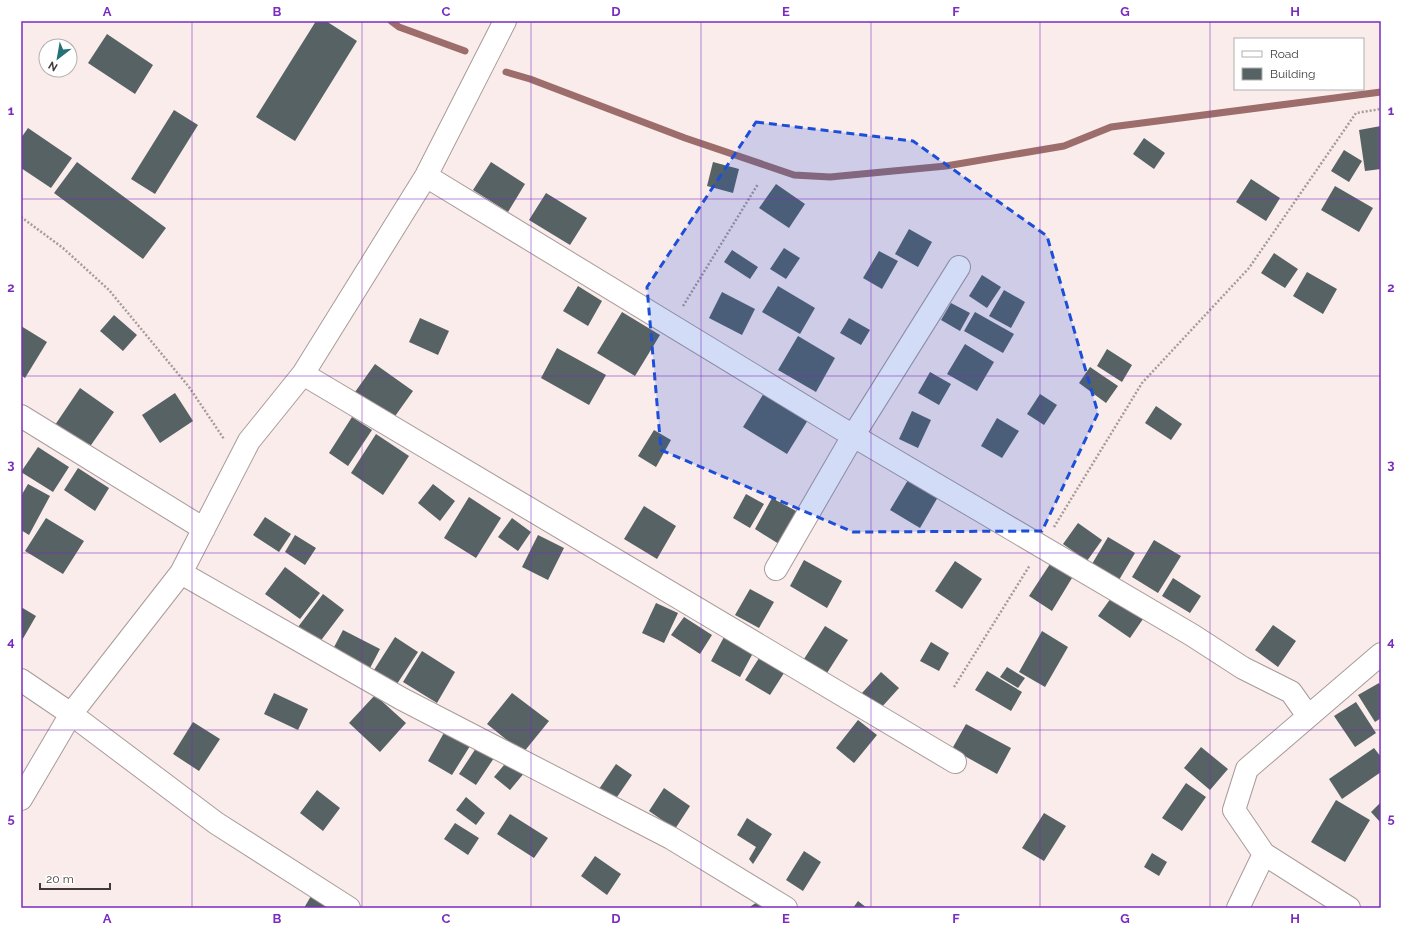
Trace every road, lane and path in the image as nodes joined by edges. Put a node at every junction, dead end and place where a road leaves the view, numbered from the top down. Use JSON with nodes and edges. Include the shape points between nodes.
{"nodes":[{"id":1,"x":505,"y":21,"type":"edge"},
{"id":2,"x":1381,"y":109,"type":"edge"},
{"id":3,"x":426,"y":176,"type":"junction"},
{"id":4,"x":758,"y":184,"type":"dead end"},
{"id":5,"x":21,"y":217,"type":"edge"},
{"id":6,"x":959,"y":267,"type":"dead end"},
{"id":7,"x":671,"y":325,"type":"junction"},
{"id":8,"x":303,"y":374,"type":"junction"},
{"id":9,"x":21,"y":416,"type":"edge"},
{"id":10,"x":853,"y":436,"type":"junction"},
{"id":11,"x":239,"y":461,"type":"junction"},
{"id":12,"x":204,"y":529,"type":"junction"},
{"id":13,"x":1042,"y":547,"type":"junction"},
{"id":14,"x":776,"y":569,"type":"dead end"},
{"id":15,"x":181,"y":573,"type":"junction"},
{"id":16,"x":1381,"y":654,"type":"edge"},
{"id":17,"x":21,"y":680,"type":"edge"},
{"id":18,"x":954,"y":687,"type":"dead end"},
{"id":19,"x":71,"y":714,"type":"junction"},
{"id":20,"x":1308,"y":716,"type":"junction"},
{"id":21,"x":955,"y":762,"type":"dead end"},
{"id":22,"x":21,"y":799,"type":"edge"},
{"id":23,"x":1264,"y":854,"type":"junction"},
{"id":24,"x":349,"y":908,"type":"edge"},
{"id":25,"x":786,"y":908,"type":"edge"},
{"id":26,"x":1238,"y":908,"type":"edge"},
{"id":27,"x":1349,"y":908,"type":"edge"}],
"edges":[{"from":1,"to":3,"type":"street"},
{"from":2,"to":13,"type":"path","via":[[1356,113],[1249,268],[1142,383]]},
{"from":3,"to":7,"type":"street"},
{"from":3,"to":8,"type":"street"},
{"from":4,"to":7,"type":"path"},
{"from":5,"to":11,"type":"path","via":[[62,248],[109,290],[189,387]]},
{"from":6,"to":10,"type":"street"},
{"from":7,"to":10,"type":"street"},
{"from":8,"to":11,"type":"street","via":[[249,441]]},
{"from":8,"to":21,"type":"street"},
{"from":9,"to":12,"type":"street"},
{"from":10,"to":13,"type":"street"},
{"from":10,"to":14,"type":"street"},
{"from":11,"to":12,"type":"street"},
{"from":12,"to":15,"type":"street"},
{"from":13,"to":18,"type":"path"},
{"from":13,"to":20,"type":"street","via":[[1243,668],[1291,692]]},
{"from":15,"to":19,"type":"street"},
{"from":15,"to":25,"type":"street","via":[[402,699],[671,838]]},
{"from":16,"to":20,"type":"street"},
{"from":17,"to":19,"type":"street"},
{"from":19,"to":22,"type":"street"},
{"from":19,"to":24,"type":"street","via":[[216,823]]},
{"from":20,"to":23,"type":"street","via":[[1247,768],[1234,810]]},
{"from":23,"to":26,"type":"street"},
{"from":23,"to":27,"type":"street"}]}
